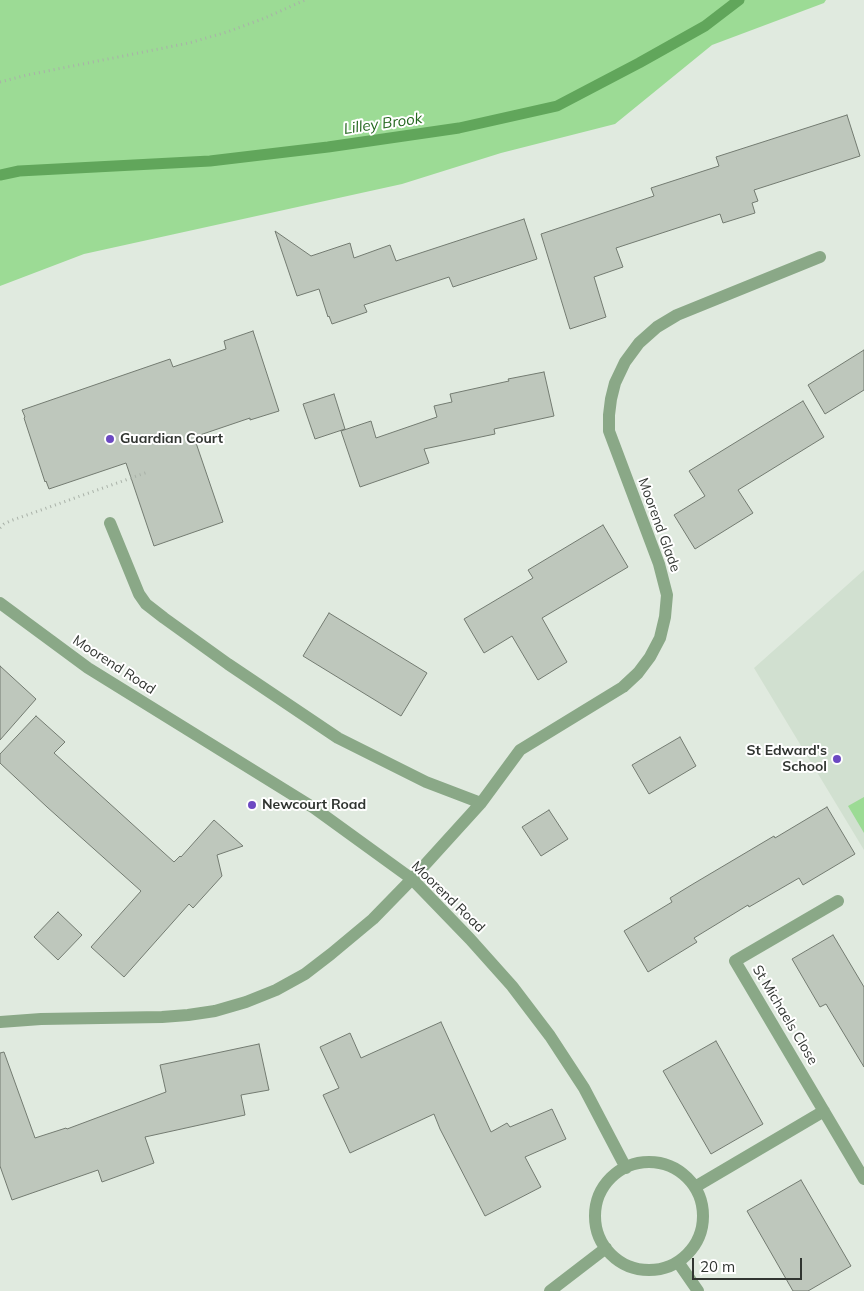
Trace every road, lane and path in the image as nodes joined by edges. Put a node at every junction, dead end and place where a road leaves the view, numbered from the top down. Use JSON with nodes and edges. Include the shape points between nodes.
{"nodes":[{"id":1,"x":305,"y":0,"type":"edge"},
{"id":2,"x":0,"y":82,"type":"edge"},
{"id":3,"x":820,"y":257,"type":"dead end"},
{"id":4,"x":148,"y":472,"type":"dead end"},
{"id":5,"x":110,"y":523,"type":"dead end"},
{"id":6,"x":0,"y":528,"type":"edge"},
{"id":7,"x":0,"y":603,"type":"edge"},
{"id":8,"x":481,"y":803,"type":"junction"},
{"id":9,"x":412,"y":879,"type":"junction"},
{"id":10,"x":838,"y":901,"type":"dead end"},
{"id":11,"x":0,"y":1022,"type":"edge"},
{"id":12,"x":824,"y":1110,"type":"junction"},
{"id":13,"x":626,"y":1168,"type":"junction"},
{"id":14,"x":864,"y":1179,"type":"edge"},
{"id":15,"x":695,"y":1187,"type":"junction"},
{"id":16,"x":606,"y":1248,"type":"junction"},
{"id":17,"x":678,"y":1262,"type":"junction"},
{"id":18,"x":550,"y":1291,"type":"edge"},
{"id":19,"x":698,"y":1291,"type":"edge"}],
"edges":[{"from":1,"to":2,"type":"path","via":[[227,32],[188,43]]},
{"from":3,"to":8,"type":"street","name":"Moorend Glade","via":[[677,315],[656,327],[625,362],[611,399],[609,431],[667,595],[660,638],[642,668],[622,686],[520,750]]},
{"from":4,"to":6,"type":"path","via":[[10,521]]},
{"from":5,"to":8,"type":"street","via":[[139,594],[164,618],[338,738],[426,782]]},
{"from":7,"to":9,"type":"street","name":"Moorend Road","via":[[88,668],[314,808]]},
{"from":8,"to":9,"type":"street","name":"Moorend Glade"},
{"from":9,"to":11,"type":"street","via":[[373,919],[311,969],[276,990],[246,1002],[188,1015]]},
{"from":9,"to":13,"type":"street","name":"Moorend Road","via":[[512,986],[550,1036],[584,1088]]},
{"from":10,"to":12,"type":"street","name":"St Michaels Close","via":[[735,961]]},
{"from":12,"to":14,"type":"street","name":"St Michaels Close"},
{"from":12,"to":15,"type":"street"},
{"from":13,"to":15,"type":"street","via":[[640,1163],[671,1167]]},
{"from":13,"to":16,"type":"street","via":[[603,1189],[597,1204],[598,1234]]},
{"from":15,"to":17,"type":"street","via":[[704,1214],[702,1228],[697,1242]]},
{"from":16,"to":17,"type":"street","via":[[617,1260],[631,1267],[663,1269]]},
{"from":16,"to":18,"type":"street"},
{"from":17,"to":19,"type":"street"}]}
